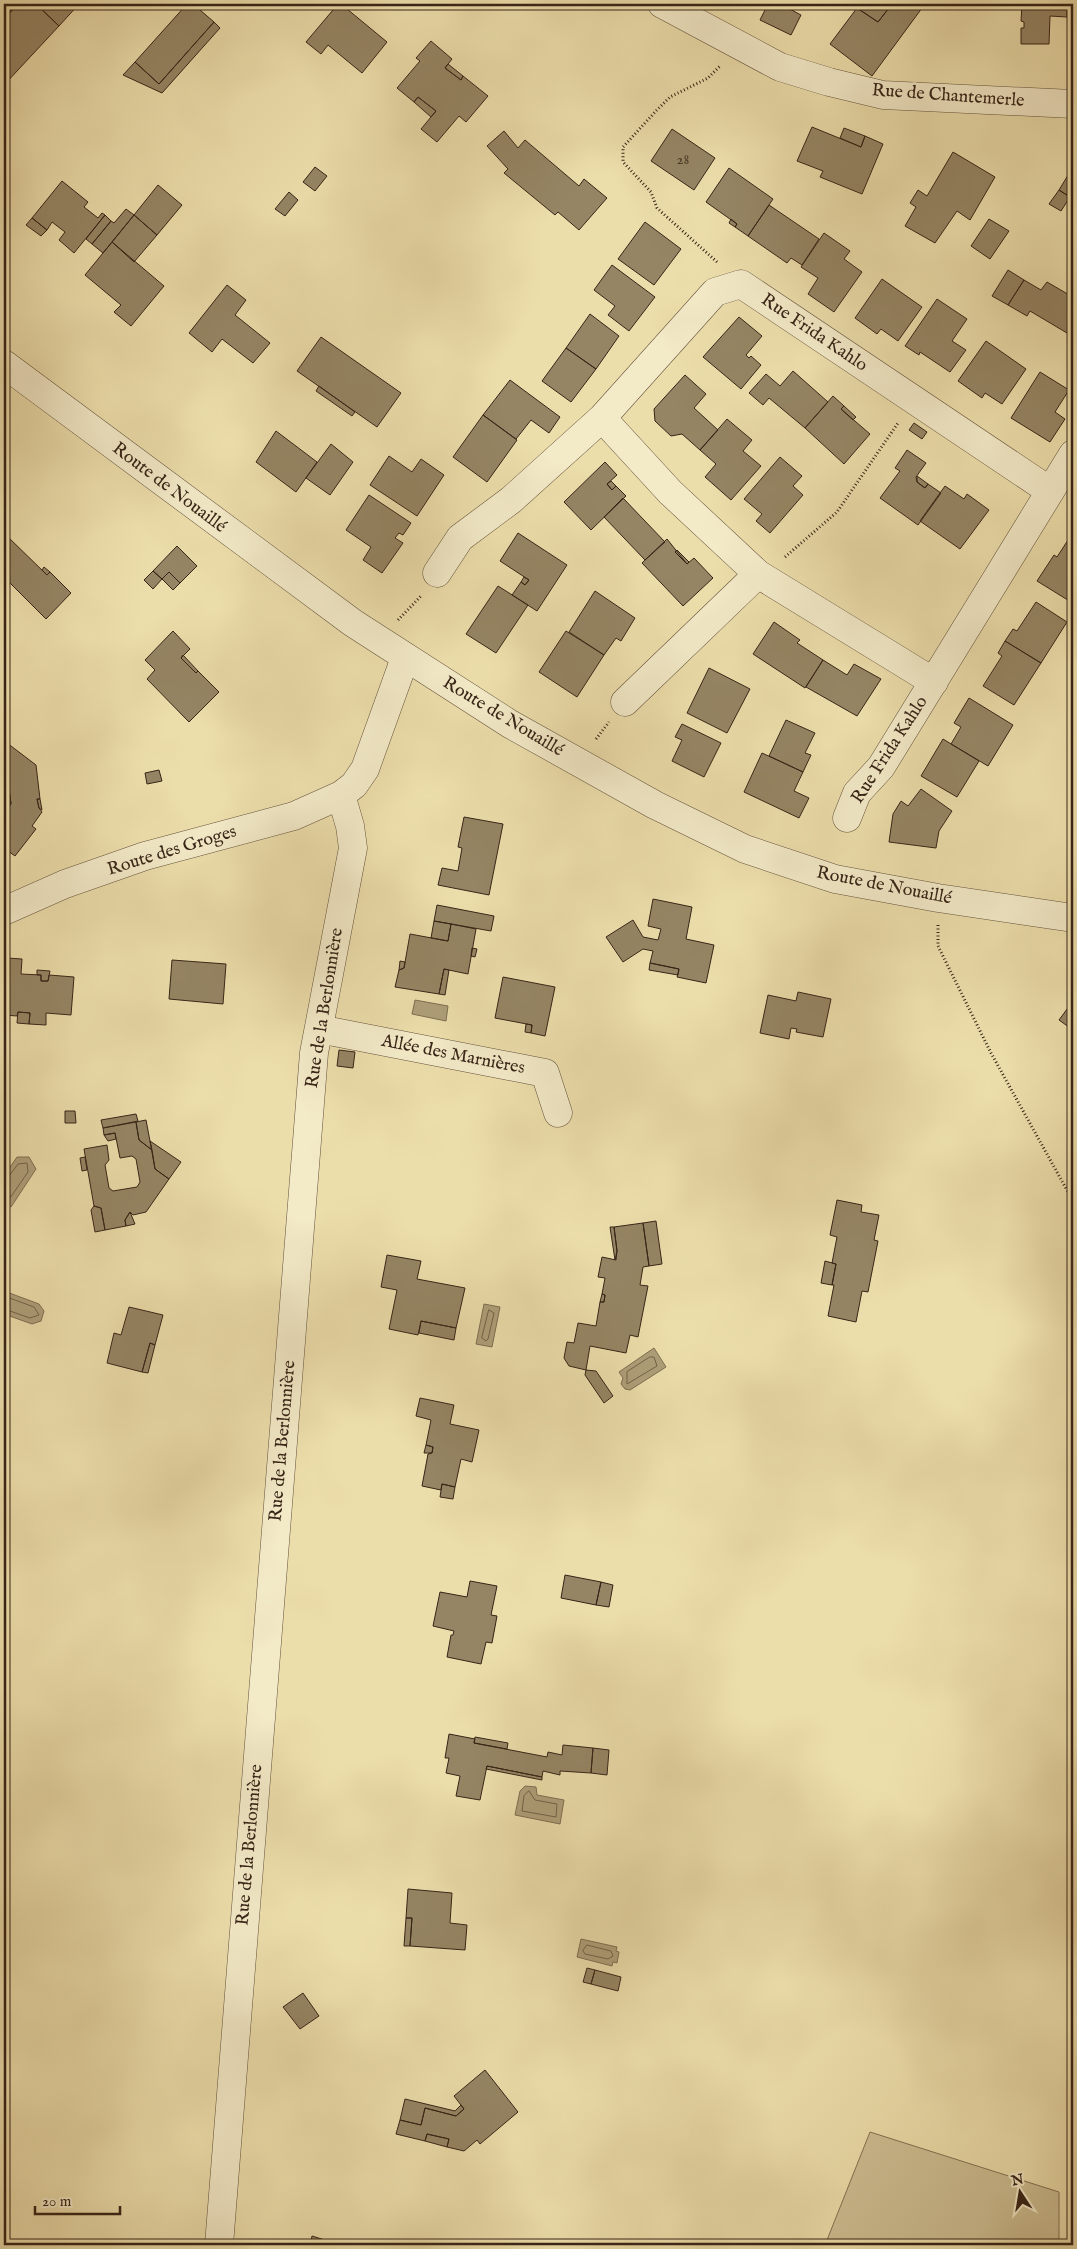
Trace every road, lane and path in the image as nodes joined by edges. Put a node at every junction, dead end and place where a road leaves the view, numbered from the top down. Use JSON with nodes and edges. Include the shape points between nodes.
{"nodes":[{"id":1,"x":662,"y":4,"type":"edge"},
{"id":2,"x":741,"y":48,"type":"junction"},
{"id":3,"x":1073,"y":104,"type":"edge"},
{"id":4,"x":740,"y":284,"type":"junction"},
{"id":5,"x":4,"y":364,"type":"edge"},
{"id":6,"x":914,"y":400,"type":"junction"},
{"id":7,"x":602,"y":418,"type":"junction"},
{"id":8,"x":1073,"y":454,"type":"edge"},
{"id":9,"x":1050,"y":491,"type":"junction"},
{"id":10,"x":438,"y":573,"type":"joint"},
{"id":11,"x":758,"y":574,"type":"junction"},
{"id":12,"x":391,"y":614,"type":"dead end"},
{"id":13,"x":399,"y":619,"type":"junction"},
{"id":14,"x":407,"y":624,"type":"dead end"},
{"id":15,"x":382,"y":642,"type":"junction"},
{"id":16,"x":405,"y":658,"type":"junction"},
{"id":17,"x":934,"y":682,"type":"junction"},
{"id":18,"x":625,"y":702,"type":"dead end"},
{"id":19,"x":594,"y":742,"type":"dead end"},
{"id":20,"x":602,"y":746,"type":"dead end"},
{"id":21,"x":341,"y":795,"type":"junction"},
{"id":22,"x":847,"y":818,"type":"dead end"},
{"id":23,"x":938,"y":898,"type":"junction"},
{"id":24,"x":4,"y":911,"type":"edge"},
{"id":25,"x":1073,"y":918,"type":"edge"},
{"id":26,"x":319,"y":1030,"type":"junction"},
{"id":27,"x":558,"y":1113,"type":"dead end"},
{"id":28,"x":1073,"y":1201,"type":"edge"},
{"id":29,"x":219,"y":2245,"type":"edge"}],
"edges":[{"from":1,"to":2,"type":"street","name":"Rue de Chantemerle"},
{"from":2,"to":3,"type":"street","name":"Rue de Chantemerle","via":[[780,67],[883,95]]},
{"from":2,"to":4,"type":"path","via":[[708,78],[670,97],[623,148],[623,162],[651,192],[657,208]]},
{"from":4,"to":6,"type":"street","name":"Rue Frida Kahlo"},
{"from":4,"to":7,"type":"street","via":[[715,292]]},
{"from":5,"to":15,"type":"street","name":"Route de Nouaillé","via":[[252,550]]},
{"from":6,"to":9,"type":"street","name":"Rue Frida Kahlo"},
{"from":6,"to":11,"type":"path","via":[[837,512],[774,567]]},
{"from":7,"to":10,"type":"street","via":[[512,500],[460,538]]},
{"from":7,"to":11,"type":"street","name":"Rue Frida Kahlo","via":[[670,492]]},
{"from":8,"to":9,"type":"street","name":"Rue Frida Kahlo"},
{"from":9,"to":17,"type":"street","name":"Rue Frida Kahlo"},
{"from":10,"to":13,"type":"path"},
{"from":11,"to":17,"type":"street","name":"Rue Frida Kahlo"},
{"from":11,"to":18,"type":"street"},
{"from":12,"to":13,"type":"path"},
{"from":13,"to":14,"type":"path"},
{"from":13,"to":15,"type":"path"},
{"from":15,"to":16,"type":"street","name":"Route de Nouaillé"},
{"from":16,"to":21,"type":"street","via":[[365,769],[354,785]]},
{"from":16,"to":23,"type":"street","name":"Route de Nouaillé","via":[[510,724],[655,805],[745,849],[835,879]]},
{"from":17,"to":22,"type":"street","name":"Rue Frida Kahlo","via":[[882,766],[857,793]]},
{"from":19,"to":20,"type":"path"},
{"from":21,"to":24,"type":"street","name":"Route des Groges","via":[[294,816],[145,856],[65,884]]},
{"from":21,"to":26,"type":"street","name":"Rue de la Berlonnière","via":[[353,848]]},
{"from":23,"to":25,"type":"street","name":"Route de Nouaillé"},
{"from":23,"to":28,"type":"path","via":[[938,946],[991,1053]]},
{"from":26,"to":27,"type":"street","name":"Allée des Marnières","via":[[545,1073]]},
{"from":26,"to":29,"type":"street","name":"Rue de la Berlonnière","via":[[314,1053]]}]}
